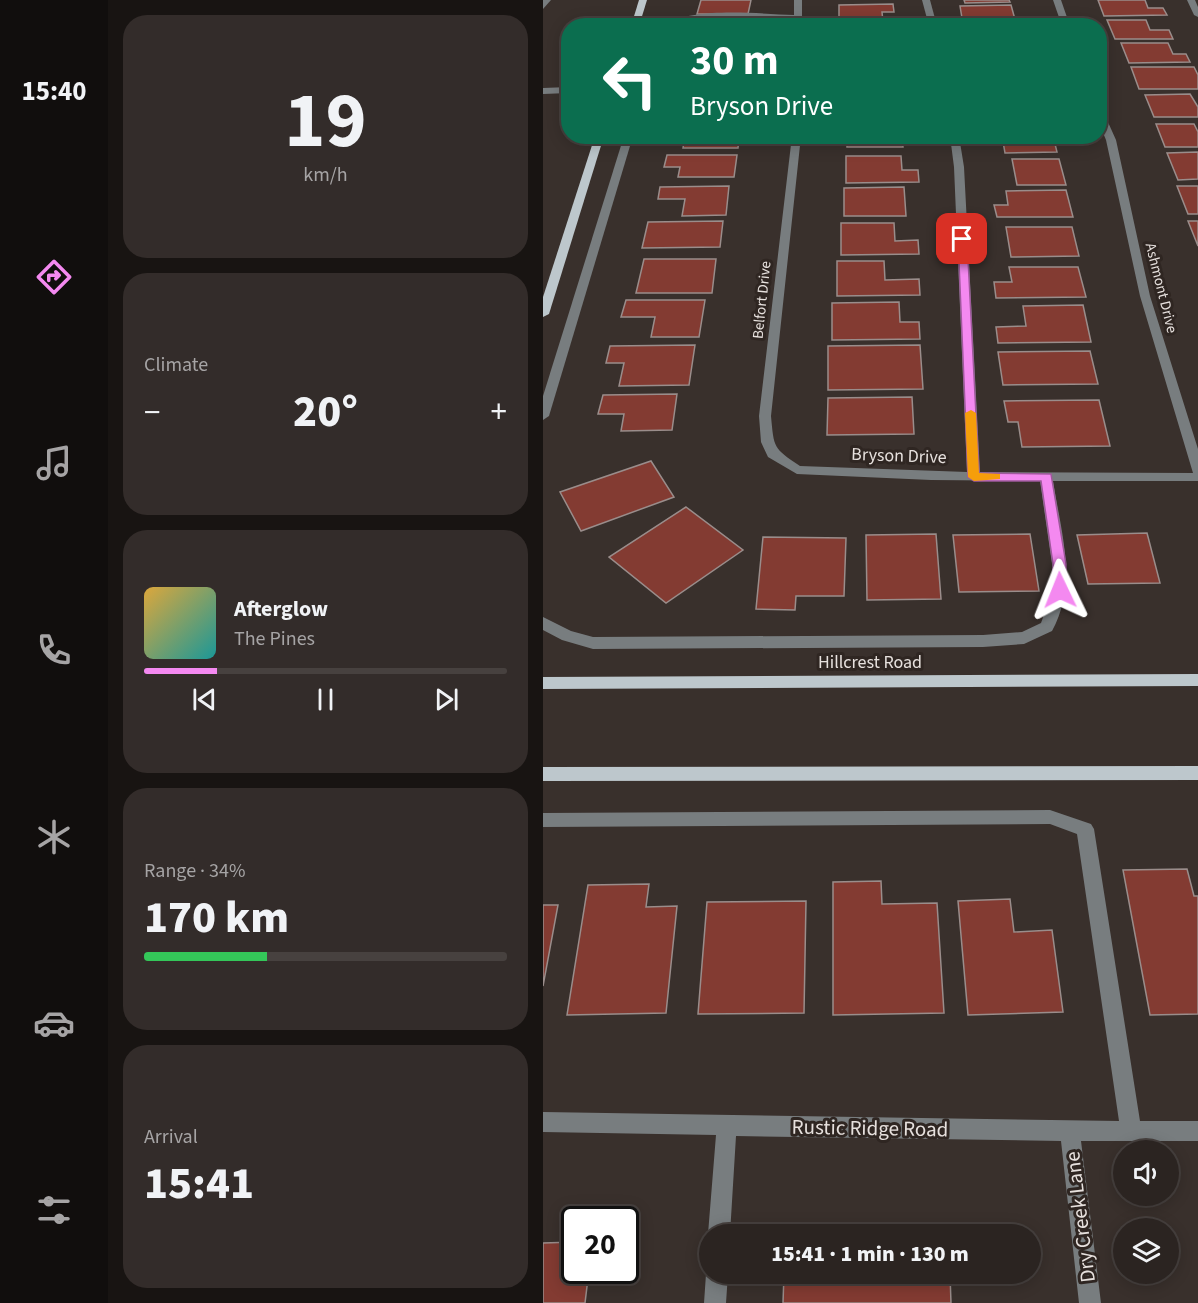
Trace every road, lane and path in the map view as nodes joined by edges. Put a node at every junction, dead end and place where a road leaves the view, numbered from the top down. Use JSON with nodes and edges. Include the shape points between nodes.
{"nodes":[{"id":1,"x":547,"y":0,"type":"edge"},
{"id":2,"x":643,"y":0,"type":"edge"},
{"id":3,"x":798,"y":0,"type":"edge"},
{"id":4,"x":926,"y":0,"type":"edge"},
{"id":5,"x":1057,"y":0,"type":"edge"},
{"id":6,"x":1191,"y":0,"type":"edge"},
{"id":7,"x":543,"y":7,"type":"edge"},
{"id":8,"x":1198,"y":15,"type":"edge"},
{"id":9,"x":637,"y":18,"type":"edge"},
{"id":10,"x":798,"y":18,"type":"edge"},
{"id":11,"x":931,"y":18,"type":"edge"},
{"id":12,"x":1063,"y":18,"type":"edge"},
{"id":13,"x":561,"y":90,"type":"edge"},
{"id":14,"x":543,"y":91,"type":"edge"},
{"id":15,"x":1107,"y":130,"type":"edge"},
{"id":16,"x":597,"y":144,"type":"edge"},
{"id":17,"x":627,"y":144,"type":"edge"},
{"id":18,"x":796,"y":144,"type":"edge"},
{"id":19,"x":955,"y":144,"type":"edge"},
{"id":20,"x":543,"y":314,"type":"edge"},
{"id":21,"x":543,"y":416,"type":"edge"},
{"id":22,"x":782,"y":461,"type":"joint"},
{"id":23,"x":1198,"y":471,"type":"edge"},
{"id":24,"x":974,"y":477,"type":"junction"},
{"id":25,"x":1046,"y":477,"type":"junction"},
{"id":26,"x":1198,"y":477,"type":"edge"},
{"id":27,"x":543,"y":623,"type":"edge"},
{"id":28,"x":1198,"y":680,"type":"edge"},
{"id":29,"x":543,"y":683,"type":"edge"},
{"id":30,"x":1198,"y":773,"type":"edge"},
{"id":31,"x":543,"y":774,"type":"edge"},
{"id":32,"x":543,"y":820,"type":"edge"},
{"id":33,"x":543,"y":1122,"type":"edge"},
{"id":34,"x":727,"y":1125,"type":"junction"},
{"id":35,"x":1070,"y":1131,"type":"junction"},
{"id":36,"x":1131,"y":1131,"type":"junction"},
{"id":37,"x":1198,"y":1131,"type":"edge"},
{"id":38,"x":720,"y":1224,"type":"edge"},
{"id":39,"x":716,"y":1284,"type":"edge"},
{"id":40,"x":714,"y":1303,"type":"edge"},
{"id":41,"x":1090,"y":1303,"type":"edge"}],
"edges":[{"from":1,"to":7,"type":"street"},
{"from":2,"to":9,"type":"main road"},
{"from":3,"to":10,"type":"street"},
{"from":4,"to":11,"type":"street"},
{"from":5,"to":12,"type":"street"},
{"from":6,"to":8,"type":"street"},
{"from":13,"to":14,"type":"street"},
{"from":15,"to":23,"type":"street","name":"Ashmont Drive","via":[[1145,296]]},
{"from":16,"to":20,"type":"main road"},
{"from":17,"to":21,"type":"street"},
{"from":18,"to":22,"type":"street","name":"Belfort Drive","via":[[765,416],[767,442]]},
{"from":19,"to":24,"type":"street"},
{"from":22,"to":24,"type":"street","name":"Bryson Drive","via":[[797,470]]},
{"from":24,"to":25,"type":"street","name":"Bryson Drive"},
{"from":25,"to":26,"type":"street","name":"Bryson Drive"},
{"from":25,"to":27,"type":"street","via":[[1060,590],[1047,627],[1024,638],[593,643],[567,636]]},
{"from":28,"to":29,"type":"main road","name":"Hillcrest Road"},
{"from":30,"to":31,"type":"main road"},
{"from":32,"to":36,"type":"street","via":[[1050,817],[1085,829]]},
{"from":33,"to":34,"type":"street","name":"Rustic Ridge Road"},
{"from":34,"to":35,"type":"street","name":"Rustic Ridge Road"},
{"from":34,"to":38,"type":"street"},
{"from":35,"to":36,"type":"street","name":"Rustic Ridge Road"},
{"from":35,"to":41,"type":"street","name":"Dry Creek Lane"},
{"from":36,"to":37,"type":"street","name":"Rustic Ridge Road"},
{"from":39,"to":40,"type":"street"}]}
